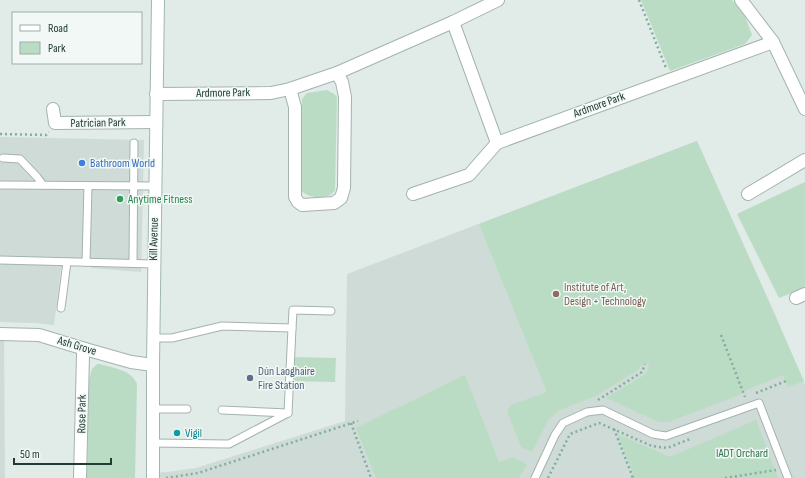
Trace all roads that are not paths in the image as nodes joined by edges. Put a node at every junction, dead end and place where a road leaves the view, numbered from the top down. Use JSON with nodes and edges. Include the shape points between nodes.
{"nodes":[{"id":1,"x":158,"y":0,"type":"edge"},
{"id":2,"x":498,"y":0,"type":"edge"},
{"id":3,"x":741,"y":0,"type":"edge"},
{"id":4,"x":484,"y":3,"type":"edge"},
{"id":5,"x":453,"y":22,"type":"junction"},
{"id":6,"x":773,"y":42,"type":"junction"},
{"id":7,"x":337,"y":73,"type":"junction"},
{"id":8,"x":290,"y":89,"type":"junction"},
{"id":9,"x":156,"y":94,"type":"junction"},
{"id":10,"x":53,"y":109,"type":"dead end"},
{"id":11,"x":805,"y":109,"type":"edge"},
{"id":12,"x":156,"y":122,"type":"junction"},
{"id":13,"x":134,"y":143,"type":"dead end"},
{"id":14,"x":497,"y":143,"type":"junction"},
{"id":15,"x":4,"y":158,"type":"dead end"},
{"id":16,"x":805,"y":160,"type":"edge"},
{"id":17,"x":0,"y":185,"type":"edge"},
{"id":18,"x":43,"y":185,"type":"junction"},
{"id":19,"x":88,"y":186,"type":"junction"},
{"id":20,"x":134,"y":186,"type":"junction"},
{"id":21,"x":155,"y":186,"type":"junction"},
{"id":22,"x":413,"y":194,"type":"dead end"},
{"id":23,"x":748,"y":194,"type":"dead end"},
{"id":24,"x":0,"y":260,"type":"edge"},
{"id":25,"x":67,"y":262,"type":"junction"},
{"id":26,"x":86,"y":262,"type":"junction"},
{"id":27,"x":133,"y":263,"type":"junction"},
{"id":28,"x":154,"y":264,"type":"junction"},
{"id":29,"x":61,"y":308,"type":"dead end"},
{"id":30,"x":331,"y":311,"type":"dead end"},
{"id":31,"x":292,"y":328,"type":"junction"},
{"id":32,"x":0,"y":334,"type":"edge"},
{"id":33,"x":153,"y":338,"type":"junction"},
{"id":34,"x":85,"y":349,"type":"junction"},
{"id":35,"x":153,"y":365,"type":"junction"},
{"id":36,"x":153,"y":409,"type":"junction"},
{"id":37,"x":187,"y":409,"type":"dead end"},
{"id":38,"x":222,"y":410,"type":"dead end"},
{"id":39,"x":288,"y":413,"type":"junction"},
{"id":40,"x":153,"y":443,"type":"junction"},
{"id":41,"x":80,"y":478,"type":"edge"},
{"id":42,"x":153,"y":478,"type":"edge"},
{"id":43,"x":535,"y":478,"type":"edge"},
{"id":44,"x":788,"y":478,"type":"edge"}],
"edges":[{"from":1,"to":9,"type":"street","name":"Kill Avenue"},
{"from":2,"to":4,"type":"street","name":"Ardmore Park"},
{"from":3,"to":6,"type":"street"},
{"from":4,"to":5,"type":"street","name":"Ardmore Park"},
{"from":5,"to":7,"type":"street","name":"Ardmore Park"},
{"from":5,"to":14,"type":"street"},
{"from":6,"to":11,"type":"street"},
{"from":6,"to":14,"type":"street","name":"Ardmore Park"},
{"from":7,"to":8,"type":"street","name":"Ardmore Park"},
{"from":7,"to":8,"type":"street","via":[[345,97],[344,188],[341,198],[334,203],[302,205],[295,197],[295,107]]},
{"from":8,"to":9,"type":"street","name":"Ardmore Park","via":[[271,92]]},
{"from":9,"to":12,"type":"street","name":"Kill Avenue"},
{"from":10,"to":12,"type":"street","name":"Patrician Park","via":[[55,123]]},
{"from":12,"to":21,"type":"street","name":"Kill Avenue"},
{"from":13,"to":20,"type":"lane"},
{"from":14,"to":22,"type":"street","via":[[469,175]]},
{"from":15,"to":18,"type":"lane","via":[[20,159]]},
{"from":16,"to":23,"type":"street"},
{"from":17,"to":18,"type":"lane"},
{"from":18,"to":19,"type":"lane"},
{"from":19,"to":20,"type":"lane"},
{"from":19,"to":26,"type":"lane"},
{"from":20,"to":21,"type":"lane"},
{"from":20,"to":27,"type":"lane"},
{"from":21,"to":28,"type":"street","name":"Kill Avenue"},
{"from":24,"to":25,"type":"lane"},
{"from":25,"to":26,"type":"lane"},
{"from":25,"to":29,"type":"lane"},
{"from":26,"to":27,"type":"lane"},
{"from":27,"to":28,"type":"lane"},
{"from":28,"to":33,"type":"street","name":"Kill Avenue"},
{"from":30,"to":31,"type":"lane","via":[[293,310]]},
{"from":31,"to":33,"type":"lane","via":[[222,326],[172,338]]},
{"from":31,"to":39,"type":"lane"},
{"from":32,"to":34,"type":"street","name":"Ash Grove","via":[[39,335]]},
{"from":33,"to":35,"type":"street","name":"Kill Avenue"},
{"from":34,"to":35,"type":"street","name":"Ash Grove","via":[[131,362]]},
{"from":34,"to":41,"type":"street","name":"Rose Park"},
{"from":35,"to":36,"type":"street","name":"Kill Avenue"},
{"from":36,"to":37,"type":"lane"},
{"from":36,"to":40,"type":"street","name":"Kill Avenue"},
{"from":38,"to":39,"type":"lane"},
{"from":39,"to":40,"type":"lane","via":[[229,444]]},
{"from":40,"to":42,"type":"street","name":"Kill Avenue"},
{"from":43,"to":44,"type":"lane","via":[[563,423],[587,412],[603,410],[653,434],[666,436],[759,403]]}]}
